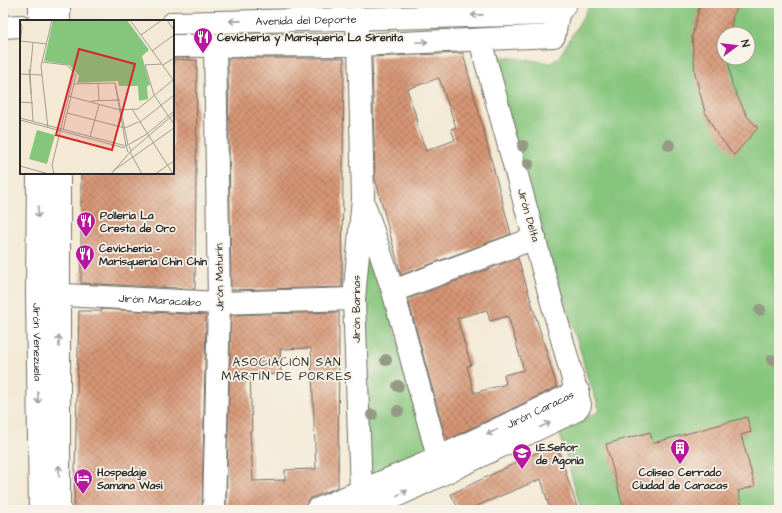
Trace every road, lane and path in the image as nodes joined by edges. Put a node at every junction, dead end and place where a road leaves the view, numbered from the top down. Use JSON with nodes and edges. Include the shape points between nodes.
{"nodes":[{"id":1,"x":40,"y":3,"type":"edge"},
{"id":2,"x":59,"y":3,"type":"edge"},
{"id":3,"x":562,"y":8,"type":"edge"},
{"id":4,"x":356,"y":18,"type":"junction"},
{"id":5,"x":40,"y":20,"type":"edge"},
{"id":6,"x":59,"y":20,"type":"edge"},
{"id":7,"x":174,"y":23,"type":"edge"},
{"id":8,"x":20,"y":26,"type":"edge"},
{"id":9,"x":3,"y":27,"type":"edge"},
{"id":10,"x":480,"y":40,"type":"junction"},
{"id":11,"x":215,"y":45,"type":"junction"},
{"id":12,"x":359,"y":45,"type":"junction"},
{"id":13,"x":174,"y":46,"type":"edge"},
{"id":14,"x":38,"y":174,"type":"edge"},
{"id":15,"x":59,"y":174,"type":"edge"},
{"id":16,"x":363,"y":198,"type":"junction"},
{"id":17,"x":535,"y":238,"type":"junction"},
{"id":18,"x":393,"y":291,"type":"junction"},
{"id":19,"x":37,"y":294,"type":"junction"},
{"id":20,"x":59,"y":294,"type":"junction"},
{"id":21,"x":354,"y":300,"type":"junction"},
{"id":22,"x":219,"y":303,"type":"junction"},
{"id":23,"x":578,"y":391,"type":"joint"},
{"id":24,"x":440,"y":466,"type":"junction"},
{"id":25,"x":366,"y":505,"type":"edge"},
{"id":26,"x":40,"y":510,"type":"edge"},
{"id":27,"x":59,"y":510,"type":"edge"},
{"id":28,"x":214,"y":510,"type":"edge"},
{"id":29,"x":316,"y":510,"type":"edge"}],
"edges":[{"from":1,"to":5,"type":"street"},
{"from":2,"to":6,"type":"street"},
{"from":3,"to":4,"type":"street","name":"Avenida del Deporte","one_way":true},
{"from":3,"to":10,"type":"street","via":[[554,36]]},
{"from":4,"to":7,"type":"street","name":"Avenida del Deporte","one_way":true},
{"from":4,"to":12,"type":"street","name":"Jirón Barinas"},
{"from":8,"to":9,"type":"street"},
{"from":12,"to":10,"type":"street","one_way":true},
{"from":10,"to":17,"type":"street","name":"Jirón Delta"},
{"from":11,"to":12,"type":"street"},
{"from":11,"to":13,"type":"street"},
{"from":11,"to":22,"type":"street","name":"Jirón Maturín"},
{"from":12,"to":16,"type":"street","name":"Jirón Barinas"},
{"from":14,"to":19,"type":"street","name":"Jirón Venezuela","one_way":true},
{"from":15,"to":20,"type":"street","name":"Jirón Venezuela"},
{"from":16,"to":18,"type":"street","name":"Jirón Barinas"},
{"from":16,"to":21,"type":"street","name":"Jirón Barinas"},
{"from":17,"to":18,"type":"street"},
{"from":17,"to":23,"type":"street","name":"Jirón Delta"},
{"from":18,"to":24,"type":"street","name":"Jirón Barinas"},
{"from":19,"to":20,"type":"street","name":"Jirón Maracaibo"},
{"from":19,"to":26,"type":"street","name":"Jirón Venezuela","one_way":true},
{"from":20,"to":22,"type":"street","name":"Jirón Maracaibo"},
{"from":27,"to":20,"type":"street","name":"Jirón Venezuela","one_way":true},
{"from":21,"to":22,"type":"street","name":"Jirón Maracaibo"},
{"from":21,"to":25,"type":"street","name":"Jirón Barinas"},
{"from":22,"to":28,"type":"street","name":"Jirón Maturín"},
{"from":23,"to":24,"type":"street","name":"Jirón Caracas"},
{"from":24,"to":25,"type":"street","name":"Jirón Caracas"},
{"from":25,"to":29,"type":"street","name":"Jirón Caracas"}]}
